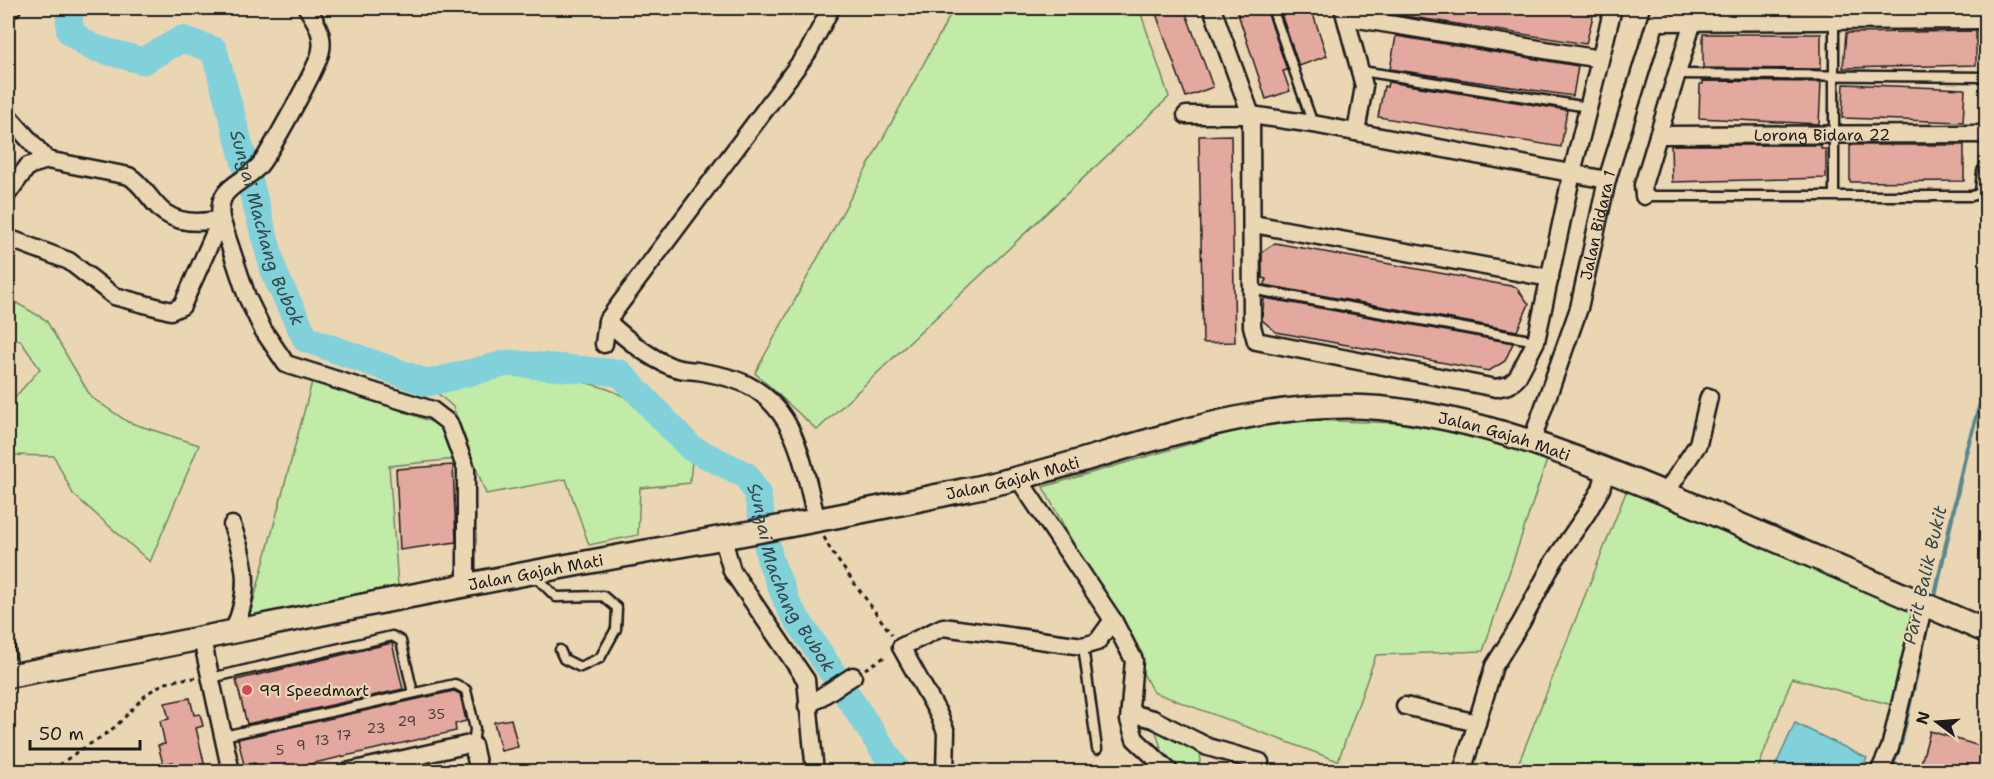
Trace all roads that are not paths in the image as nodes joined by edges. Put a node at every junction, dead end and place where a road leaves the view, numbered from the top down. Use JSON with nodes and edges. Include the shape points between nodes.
{"nodes":[{"id":1,"x":12,"y":8,"type":"edge"},
{"id":2,"x":307,"y":8,"type":"edge"},
{"id":3,"x":831,"y":8,"type":"edge"},
{"id":4,"x":1212,"y":8,"type":"edge"},
{"id":5,"x":1272,"y":8,"type":"edge"},
{"id":6,"x":1614,"y":8,"type":"edge"},
{"id":7,"x":8,"y":11,"type":"edge"},
{"id":8,"x":1344,"y":12,"type":"edge"},
{"id":9,"x":1834,"y":14,"type":"edge"},
{"id":10,"x":1658,"y":15,"type":"edge"},
{"id":11,"x":1695,"y":15,"type":"edge"},
{"id":12,"x":1986,"y":20,"type":"edge"},
{"id":13,"x":1600,"y":59,"type":"junction"},
{"id":14,"x":1362,"y":71,"type":"junction"},
{"id":15,"x":1676,"y":74,"type":"junction"},
{"id":16,"x":1834,"y":76,"type":"junction"},
{"id":17,"x":1986,"y":77,"type":"edge"},
{"id":18,"x":1588,"y":107,"type":"junction"},
{"id":19,"x":1186,"y":115,"type":"dead end"},
{"id":20,"x":1251,"y":115,"type":"junction"},
{"id":21,"x":8,"y":116,"type":"edge"},
{"id":22,"x":1313,"y":124,"type":"junction"},
{"id":23,"x":1356,"y":132,"type":"junction"},
{"id":24,"x":1834,"y":134,"type":"junction"},
{"id":25,"x":1986,"y":134,"type":"edge"},
{"id":26,"x":1658,"y":135,"type":"junction"},
{"id":27,"x":47,"y":160,"type":"junction"},
{"id":28,"x":1986,"y":172,"type":"edge"},
{"id":29,"x":1572,"y":173,"type":"junction"},
{"id":30,"x":1607,"y":180,"type":"junction"},
{"id":31,"x":1984,"y":192,"type":"joint"},
{"id":32,"x":8,"y":193,"type":"edge"},
{"id":33,"x":1834,"y":195,"type":"junction"},
{"id":34,"x":1644,"y":196,"type":"joint"},
{"id":35,"x":220,"y":219,"type":"junction"},
{"id":36,"x":1252,"y":224,"type":"junction"},
{"id":37,"x":8,"y":238,"type":"edge"},
{"id":38,"x":1550,"y":278,"type":"junction"},
{"id":39,"x":1251,"y":289,"type":"junction"},
{"id":40,"x":607,"y":321,"type":"junction"},
{"id":41,"x":1536,"y":341,"type":"junction"},
{"id":42,"x":604,"y":344,"type":"dead end"},
{"id":43,"x":1709,"y":397,"type":"dead end"},
{"id":44,"x":1532,"y":440,"type":"junction"},
{"id":45,"x":1606,"y":470,"type":"junction"},
{"id":46,"x":1018,"y":478,"type":"junction"},
{"id":47,"x":1665,"y":494,"type":"junction"},
{"id":48,"x":817,"y":520,"type":"junction"},
{"id":49,"x":232,"y":525,"type":"dead end"},
{"id":50,"x":731,"y":537,"type":"junction"},
{"id":51,"x":532,"y":573,"type":"junction"},
{"id":52,"x":466,"y":585,"type":"junction"},
{"id":53,"x":1930,"y":607,"type":"junction"},
{"id":54,"x":1113,"y":620,"type":"junction"},
{"id":55,"x":1986,"y":631,"type":"edge"},
{"id":56,"x":8,"y":632,"type":"edge"},
{"id":57,"x":233,"y":632,"type":"junction"},
{"id":58,"x":202,"y":639,"type":"junction"},
{"id":59,"x":1083,"y":646,"type":"junction"},
{"id":60,"x":560,"y":650,"type":"dead end"},
{"id":61,"x":10,"y":676,"type":"edge"},
{"id":62,"x":853,"y":676,"type":"road end"},
{"id":63,"x":211,"y":678,"type":"junction"},
{"id":64,"x":413,"y":693,"type":"junction"},
{"id":65,"x":807,"y":706,"type":"junction"},
{"id":66,"x":1405,"y":706,"type":"dead end"},
{"id":67,"x":1130,"y":713,"type":"junction"},
{"id":68,"x":1477,"y":723,"type":"junction"},
{"id":69,"x":224,"y":736,"type":"junction"},
{"id":70,"x":473,"y":744,"type":"junction"},
{"id":71,"x":1097,"y":749,"type":"dead end"},
{"id":72,"x":1260,"y":762,"type":"dead end"},
{"id":73,"x":231,"y":771,"type":"edge"},
{"id":74,"x":346,"y":771,"type":"edge"},
{"id":75,"x":479,"y":771,"type":"edge"},
{"id":76,"x":815,"y":771,"type":"edge"},
{"id":77,"x":945,"y":771,"type":"edge"},
{"id":78,"x":1170,"y":771,"type":"edge"},
{"id":79,"x":1462,"y":771,"type":"edge"},
{"id":80,"x":1879,"y":771,"type":"edge"}],
"edges":[{"from":1,"to":7,"type":"street"},
{"from":2,"to":35,"type":"street","via":[[317,24],[321,52],[272,147],[258,167],[222,197]]},
{"from":3,"to":40,"type":"street","via":[[808,52]]},
{"from":4,"to":20,"type":"street"},
{"from":5,"to":22,"type":"lane"},
{"from":6,"to":13,"type":"street"},
{"from":8,"to":13,"type":"street"},
{"from":8,"to":14,"type":"street"},
{"from":9,"to":11,"type":"street"},
{"from":9,"to":12,"type":"street"},
{"from":9,"to":16,"type":"lane"},
{"from":10,"to":11,"type":"street"},
{"from":10,"to":30,"type":"street","name":"Jalan Bidara 1"},
{"from":11,"to":15,"type":"street"},
{"from":13,"to":18,"type":"street"},
{"from":14,"to":18,"type":"lane"},
{"from":14,"to":23,"type":"street","via":[[1364,86]]},
{"from":15,"to":16,"type":"lane"},
{"from":15,"to":26,"type":"street"},
{"from":16,"to":17,"type":"lane"},
{"from":16,"to":24,"type":"lane"},
{"from":18,"to":29,"type":"street"},
{"from":19,"to":20,"type":"street"},
{"from":20,"to":22,"type":"street"},
{"from":20,"to":36,"type":"street"},
{"from":21,"to":27,"type":"street"},
{"from":22,"to":23,"type":"street"},
{"from":23,"to":29,"type":"street"},
{"from":24,"to":25,"type":"street","name":"Lorong Bidara 22"},
{"from":24,"to":26,"type":"street","name":"Lorong Bidara 22"},
{"from":24,"to":33,"type":"lane"},
{"from":26,"to":34,"type":"street","via":[[1642,185]]},
{"from":27,"to":32,"type":"street","via":[[28,166]]},
{"from":27,"to":35,"type":"street","via":[[129,176],[165,213],[178,218],[193,222]]},
{"from":28,"to":31,"type":"street"},
{"from":29,"to":30,"type":"street"},
{"from":29,"to":38,"type":"street"},
{"from":30,"to":44,"type":"street","name":"Jalan Bidara 1","via":[[1579,308]]},
{"from":31,"to":33,"type":"lane","via":[[1972,196]]},
{"from":33,"to":34,"type":"lane"},
{"from":35,"to":37,"type":"street","via":[[182,306],[171,311],[114,296],[69,261]]},
{"from":35,"to":52,"type":"street","via":[[247,297],[286,364],[432,410],[449,423],[466,469]]},
{"from":36,"to":38,"type":"street"},
{"from":36,"to":39,"type":"street"},
{"from":38,"to":41,"type":"street"},
{"from":39,"to":41,"type":"lane"},
{"from":39,"to":41,"type":"street","via":[[1251,326],[1256,341],[1496,388],[1517,378]]},
{"from":40,"to":42,"type":"street"},
{"from":40,"to":48,"type":"street","via":[[643,351],[671,367],[732,377],[765,397],[785,420],[796,442]]},
{"from":43,"to":47,"type":"street","via":[[1698,444]]},
{"from":44,"to":45,"type":"main road","name":"Jalan Gajah Mati"},
{"from":44,"to":46,"type":"main road","name":"Jalan Gajah Mati","via":[[1426,414],[1374,408],[1310,408],[1272,411],[1204,425]]},
{"from":45,"to":47,"type":"main road","name":"Jalan Gajah Mati"},
{"from":45,"to":68,"type":"street","via":[[1587,513],[1554,561],[1494,666]]},
{"from":46,"to":48,"type":"main road","name":"Jalan Gajah Mati"},
{"from":46,"to":54,"type":"street"},
{"from":47,"to":53,"type":"main road","name":"Jalan Gajah Mati"},
{"from":48,"to":50,"type":"main road","name":"Jalan Gajah Mati"},
{"from":49,"to":57,"type":"street","via":[[245,569],[242,612]]},
{"from":50,"to":51,"type":"main road","name":"Jalan Gajah Mati"},
{"from":50,"to":65,"type":"street","via":[[732,571],[806,680]]},
{"from":51,"to":52,"type":"main road","name":"Jalan Gajah Mati"},
{"from":51,"to":60,"type":"lane","via":[[556,597],[603,596],[617,608],[616,629],[600,658],[580,667],[564,659]]},
{"from":52,"to":57,"type":"main road","name":"Jalan Gajah Mati"},
{"from":53,"to":55,"type":"main road","name":"Jalan Gajah Mati"},
{"from":53,"to":80,"type":"street","via":[[1922,612],[1890,748]]},
{"from":54,"to":59,"type":"street","via":[[1097,642]]},
{"from":54,"to":67,"type":"street","via":[[1134,660]]},
{"from":56,"to":61,"type":"lane"},
{"from":57,"to":58,"type":"main road","name":"Jalan Gajah Mati"},
{"from":58,"to":61,"type":"main road","name":"Jalan Gajah Mati"},
{"from":58,"to":63,"type":"street"},
{"from":59,"to":71,"type":"lane"},
{"from":59,"to":77,"type":"street","via":[[943,627],[901,647],[946,732]]},
{"from":62,"to":65,"type":"street"},
{"from":63,"to":64,"type":"lane","via":[[392,636],[401,641]]},
{"from":63,"to":69,"type":"street"},
{"from":64,"to":69,"type":"lane"},
{"from":64,"to":70,"type":"lane","via":[[455,684],[466,690],[475,729]]},
{"from":65,"to":76,"type":"street"},
{"from":66,"to":68,"type":"street"},
{"from":67,"to":72,"type":"street","via":[[1161,722],[1208,747]]},
{"from":67,"to":78,"type":"street","via":[[1134,739]]},
{"from":68,"to":79,"type":"street"},
{"from":69,"to":73,"type":"street"},
{"from":70,"to":74,"type":"street"},
{"from":70,"to":75,"type":"street"}]}
